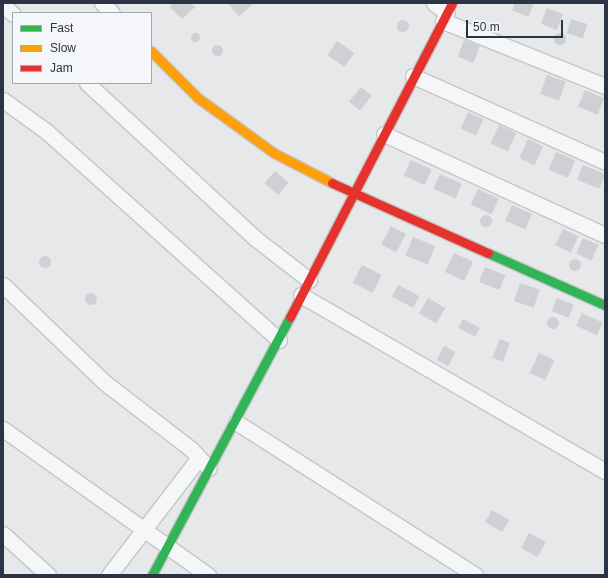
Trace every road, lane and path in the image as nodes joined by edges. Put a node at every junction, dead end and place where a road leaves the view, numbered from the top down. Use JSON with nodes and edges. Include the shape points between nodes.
{"nodes":[{"id":1,"x":102,"y":3,"type":"edge"},
{"id":2,"x":434,"y":3,"type":"edge"},
{"id":3,"x":3,"y":5,"type":"edge"},
{"id":4,"x":111,"y":12,"type":"edge"},
{"id":5,"x":448,"y":12,"type":"edge"},
{"id":6,"x":12,"y":13,"type":"edge"},
{"id":7,"x":152,"y":52,"type":"edge"},
{"id":8,"x":413,"y":76,"type":"junction"},
{"id":9,"x":88,"y":84,"type":"edge"},
{"id":10,"x":605,"y":86,"type":"edge"},
{"id":11,"x":3,"y":100,"type":"edge"},
{"id":12,"x":384,"y":134,"type":"junction"},
{"id":13,"x":605,"y":162,"type":"edge"},
{"id":14,"x":353,"y":194,"type":"junction"},
{"id":15,"x":605,"y":235,"type":"edge"},
{"id":16,"x":309,"y":280,"type":"junction"},
{"id":17,"x":3,"y":285,"type":"edge"},
{"id":18,"x":301,"y":295,"type":"junction"},
{"id":19,"x":605,"y":305,"type":"edge"},
{"id":20,"x":278,"y":340,"type":"junction"},
{"id":21,"x":236,"y":422,"type":"junction"},
{"id":22,"x":3,"y":429,"type":"edge"},
{"id":23,"x":204,"y":464,"type":"junction"},
{"id":24,"x":605,"y":471,"type":"edge"},
{"id":25,"x":143,"y":530,"type":"junction"},
{"id":26,"x":3,"y":534,"type":"edge"},
{"id":27,"x":167,"y":546,"type":"junction"},
{"id":28,"x":48,"y":575,"type":"edge"},
{"id":29,"x":109,"y":575,"type":"edge"},
{"id":30,"x":152,"y":575,"type":"edge"},
{"id":31,"x":208,"y":575,"type":"edge"},
{"id":32,"x":475,"y":575,"type":"edge"}],
"edges":[{"from":1,"to":4,"type":"street"},
{"from":2,"to":5,"type":"street"},
{"from":3,"to":6,"type":"street"},
{"from":5,"to":8,"type":"street"},
{"from":5,"to":10,"type":"street"},
{"from":7,"to":14,"type":"street","via":[[198,98],[274,152]]},
{"from":8,"to":12,"type":"street"},
{"from":8,"to":13,"type":"street"},
{"from":9,"to":16,"type":"street","via":[[256,239]]},
{"from":11,"to":20,"type":"street","via":[[46,131]]},
{"from":12,"to":14,"type":"street"},
{"from":12,"to":15,"type":"street"},
{"from":14,"to":16,"type":"street"},
{"from":14,"to":19,"type":"street"},
{"from":16,"to":18,"type":"street"},
{"from":17,"to":23,"type":"street","via":[[104,382],[191,449]]},
{"from":18,"to":20,"type":"street"},
{"from":18,"to":24,"type":"street"},
{"from":20,"to":21,"type":"street"},
{"from":21,"to":23,"type":"street"},
{"from":21,"to":32,"type":"street"},
{"from":22,"to":25,"type":"street"},
{"from":23,"to":25,"type":"street"},
{"from":23,"to":27,"type":"street"},
{"from":25,"to":27,"type":"street"},
{"from":25,"to":29,"type":"street"},
{"from":26,"to":28,"type":"street"},
{"from":27,"to":30,"type":"street"},
{"from":27,"to":31,"type":"street"}]}
